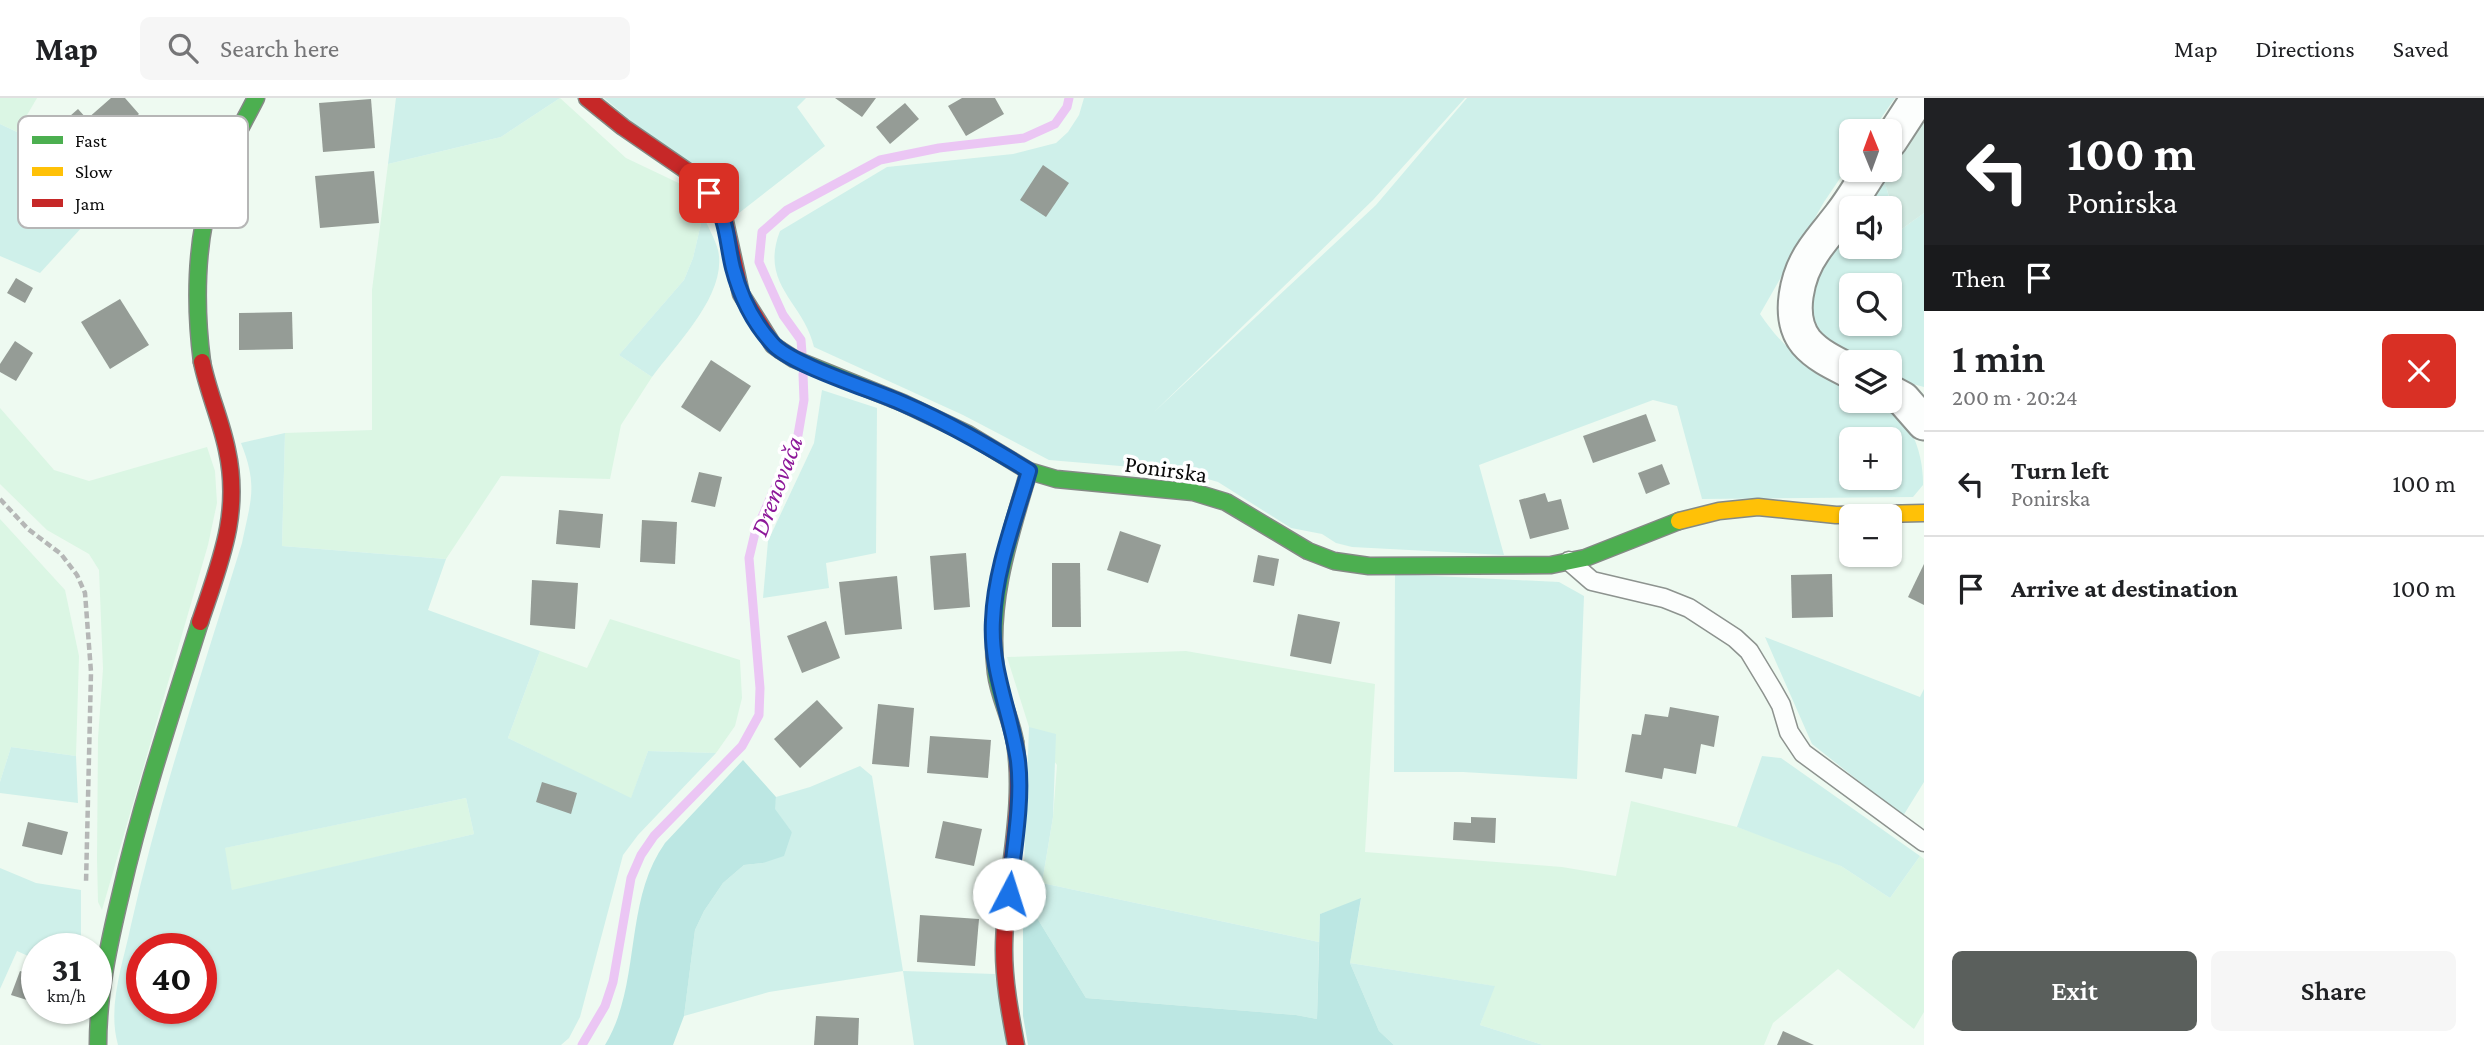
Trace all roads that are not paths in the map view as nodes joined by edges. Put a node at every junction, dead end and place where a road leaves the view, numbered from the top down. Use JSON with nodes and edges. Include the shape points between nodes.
{"nodes":[{"id":1,"x":256,"y":98,"type":"edge"},
{"id":2,"x":587,"y":98,"type":"edge"},
{"id":3,"x":1918,"y":98,"type":"edge"},
{"id":4,"x":247,"y":116,"type":"edge"},
{"id":5,"x":1902,"y":123,"type":"edge"},
{"id":6,"x":1863,"y":182,"type":"edge"},
{"id":7,"x":207,"y":228,"type":"edge"},
{"id":8,"x":1839,"y":365,"type":"edge"},
{"id":9,"x":1902,"y":399,"type":"edge"},
{"id":10,"x":1924,"y":423,"type":"edge"},
{"id":11,"x":1029,"y":471,"type":"junction"},
{"id":12,"x":1924,"y":513,"type":"edge"},
{"id":13,"x":1569,"y":561,"type":"junction"},
{"id":14,"x":1924,"y":842,"type":"edge"},
{"id":15,"x":98,"y":1045,"type":"edge"},
{"id":16,"x":1016,"y":1045,"type":"edge"}],
"edges":[{"from":1,"to":4,"type":"street"},
{"from":2,"to":11,"type":"street","name":"Ponirska","via":[[687,171],[709,193],[724,217],[741,294],[773,345],[794,359],[957,428]]},
{"from":3,"to":5,"type":"street"},
{"from":6,"to":8,"type":"street","via":[[1812,252],[1795,307],[1805,340]]},
{"from":7,"to":15,"type":"street","via":[[200,288],[202,362],[225,437],[234,477],[234,504],[227,540],[130,849],[102,978]]},
{"from":9,"to":10,"type":"street"},
{"from":11,"to":13,"type":"street","name":"Ponirska","via":[[1056,479],[1193,492],[1226,502],[1308,551],[1350,564],[1551,565]]},
{"from":11,"to":16,"type":"street","via":[[996,587],[992,622],[996,672],[1018,764],[1004,948]]},
{"from":12,"to":13,"type":"street","name":"Ponirska","via":[[1874,516],[1758,507],[1719,511]]},
{"from":13,"to":14,"type":"lane","via":[[1592,581],[1664,598],[1689,608],[1735,638],[1749,651],[1782,705],[1789,732],[1803,753]]}]}
